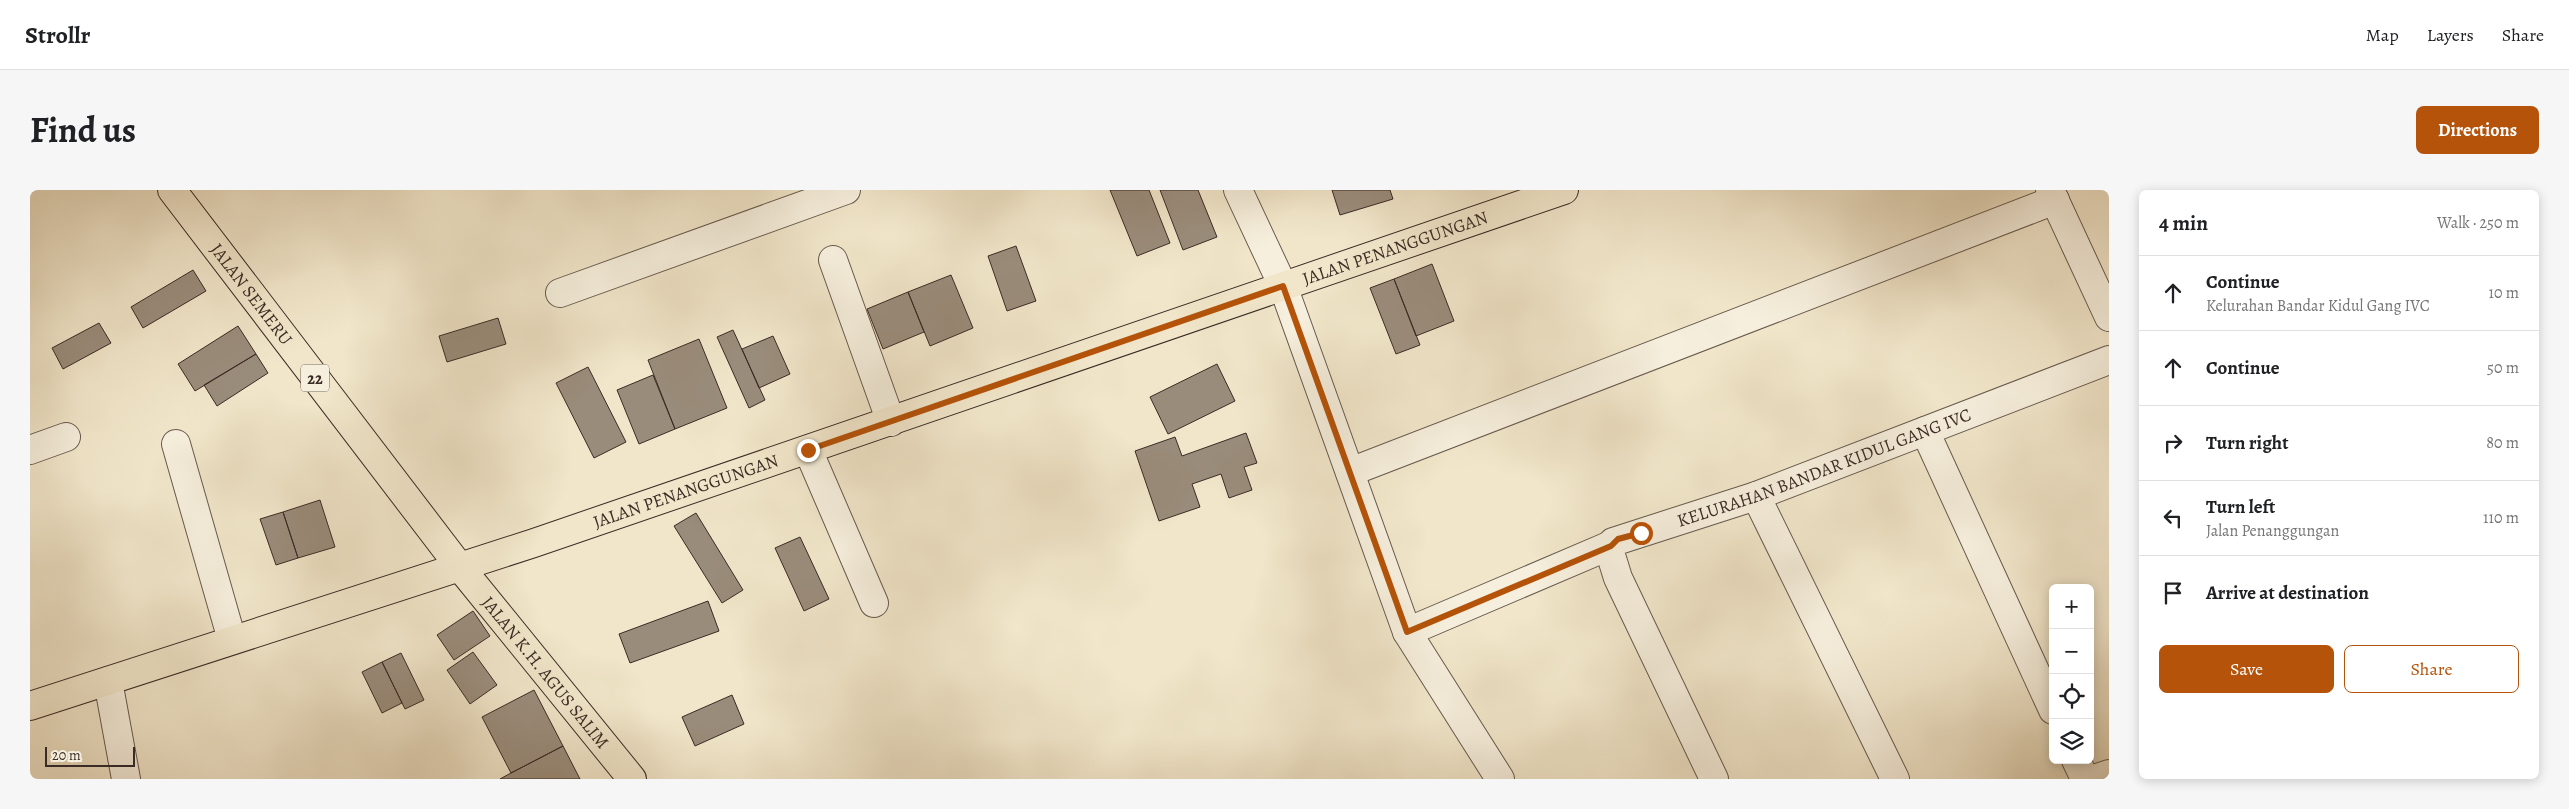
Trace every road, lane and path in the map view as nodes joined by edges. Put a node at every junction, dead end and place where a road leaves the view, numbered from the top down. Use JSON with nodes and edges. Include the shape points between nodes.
{"nodes":[{"id":1,"x":172,"y":190,"type":"edge"},
{"id":2,"x":846,"y":190,"type":"edge"},
{"id":3,"x":1238,"y":190,"type":"edge"},
{"id":4,"x":1564,"y":190,"type":"edge"},
{"id":5,"x":2053,"y":195,"type":"edge"},
{"id":6,"x":833,"y":260,"type":"dead end"},
{"id":7,"x":1283,"y":286,"type":"junction"},
{"id":8,"x":560,"y":293,"type":"dead end"},
{"id":9,"x":2109,"y":317,"type":"edge"},
{"id":10,"x":2109,"y":360,"type":"edge"},
{"id":11,"x":891,"y":422,"type":"junction"},
{"id":12,"x":1925,"y":431,"type":"junction"},
{"id":13,"x":66,"y":437,"type":"dead end"},
{"id":14,"x":176,"y":444,"type":"dead end"},
{"id":15,"x":30,"y":450,"type":"edge"},
{"id":16,"x":808,"y":450,"type":"junction"},
{"id":17,"x":1350,"y":472,"type":"junction"},
{"id":18,"x":1756,"y":496,"type":"junction"},
{"id":19,"x":1611,"y":546,"type":"junction"},
{"id":20,"x":460,"y":566,"type":"junction"},
{"id":21,"x":874,"y":603,"type":"dead end"},
{"id":22,"x":1407,"y":632,"type":"junction"},
{"id":23,"x":232,"y":640,"type":"junction"},
{"id":24,"x":108,"y":681,"type":"junction"},
{"id":25,"x":2049,"y":701,"type":"edge"},
{"id":26,"x":30,"y":706,"type":"edge"},
{"id":27,"x":2078,"y":764,"type":"edge"},
{"id":28,"x":2109,"y":774,"type":"edge"},
{"id":29,"x":126,"y":779,"type":"edge"},
{"id":30,"x":632,"y":779,"type":"edge"},
{"id":31,"x":1500,"y":779,"type":"edge"},
{"id":32,"x":1714,"y":779,"type":"edge"},
{"id":33,"x":1895,"y":779,"type":"edge"},
{"id":34,"x":2085,"y":779,"type":"edge"},
{"id":35,"x":2094,"y":779,"type":"edge"}],
"edges":[{"from":1,"to":20,"type":"main road","name":"JALAN SEMERU","number":"22"},
{"from":2,"to":8,"type":"street"},
{"from":3,"to":7,"type":"street"},
{"from":4,"to":7,"type":"main road","name":"JALAN PENANGGUNGAN"},
{"from":5,"to":9,"type":"street"},
{"from":5,"to":17,"type":"street"},
{"from":6,"to":11,"type":"street"},
{"from":7,"to":11,"type":"main road","name":"JALAN PENANGGUNGAN"},
{"from":7,"to":17,"type":"street"},
{"from":10,"to":12,"type":"street","name":"KELURAHAN BANDAR KIDUL GANG IVC"},
{"from":11,"to":16,"type":"main road","name":"JALAN PENANGGUNGAN"},
{"from":12,"to":18,"type":"street","name":"KELURAHAN BANDAR KIDUL GANG IVC"},
{"from":12,"to":25,"type":"street"},
{"from":13,"to":15,"type":"street"},
{"from":14,"to":23,"type":"street"},
{"from":16,"to":20,"type":"main road","name":"JALAN PENANGGUNGAN"},
{"from":16,"to":21,"type":"street"},
{"from":17,"to":22,"type":"street"},
{"from":18,"to":19,"type":"street","name":"KELURAHAN BANDAR KIDUL GANG IVC","via":[[1618,539]]},
{"from":18,"to":33,"type":"street"},
{"from":19,"to":22,"type":"street","name":"KELURAHAN BANDAR KIDUL GANG IVC"},
{"from":19,"to":32,"type":"street","via":[[1611,560],[1618,578]]},
{"from":20,"to":23,"type":"main road","name":"JALAN PENANGGUNGAN"},
{"from":20,"to":30,"type":"main road","name":"JALAN K.H. AGUS SALIM","number":"22"},
{"from":22,"to":31,"type":"street"},
{"from":23,"to":24,"type":"main road","name":"JALAN PENANGGUNGAN"},
{"from":24,"to":26,"type":"main road","name":"JALAN PENANGGUNGAN"},
{"from":24,"to":29,"type":"street"},
{"from":27,"to":34,"type":"street"},
{"from":28,"to":35,"type":"street"}]}
